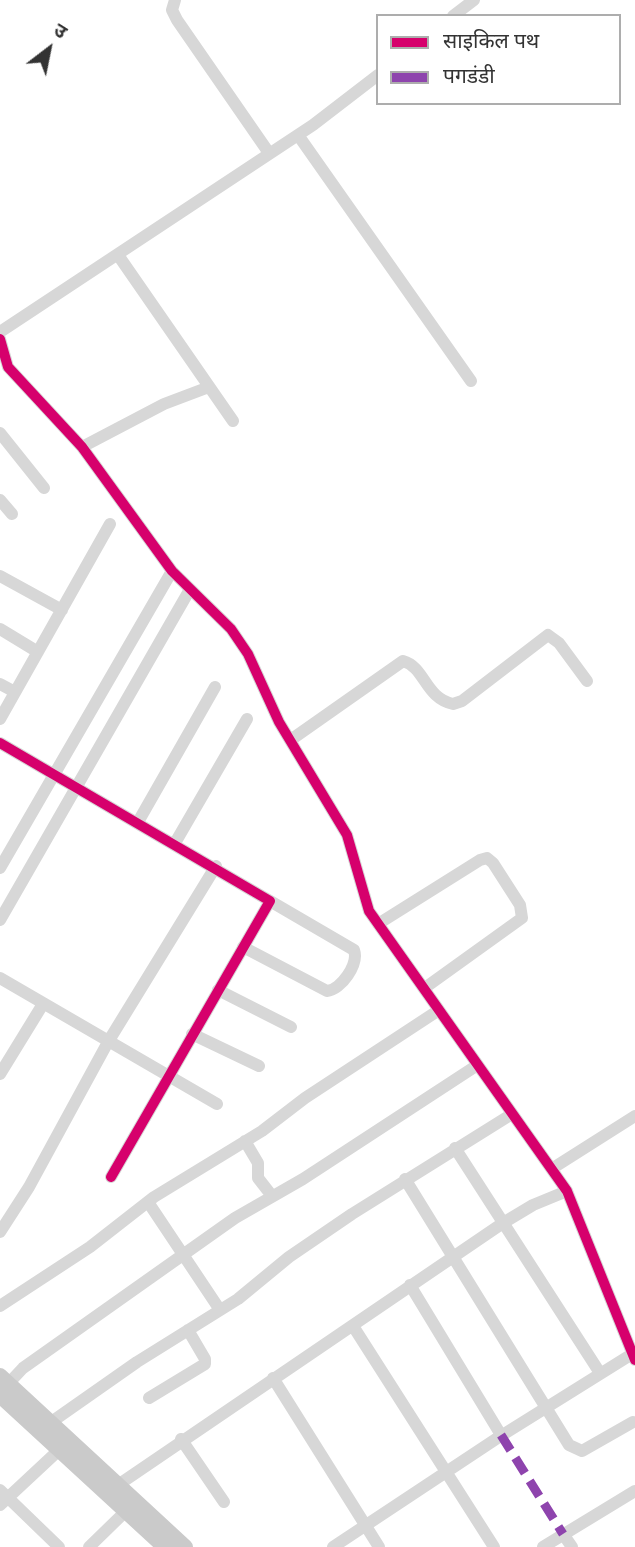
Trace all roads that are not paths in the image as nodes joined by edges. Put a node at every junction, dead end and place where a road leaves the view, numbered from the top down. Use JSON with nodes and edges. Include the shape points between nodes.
{"nodes":[{"id":1,"x":175,"y":0,"type":"edge"},
{"id":2,"x":474,"y":0,"type":"edge"},
{"id":3,"x":456,"y":14,"type":"edge"},
{"id":4,"x":376,"y":76,"type":"edge"},
{"id":5,"x":298,"y":135,"type":"junction"},
{"id":6,"x":269,"y":153,"type":"junction"},
{"id":7,"x":118,"y":255,"type":"junction"},
{"id":8,"x":0,"y":332,"type":"edge"},
{"id":9,"x":0,"y":339,"type":"edge"},
{"id":10,"x":4,"y":370,"type":"edge"},
{"id":11,"x":471,"y":381,"type":"dead end"},
{"id":12,"x":209,"y":387,"type":"junction"},
{"id":13,"x":233,"y":421,"type":"dead end"},
{"id":14,"x":0,"y":433,"type":"edge"},
{"id":15,"x":82,"y":447,"type":"junction"},
{"id":16,"x":44,"y":488,"type":"dead end"},
{"id":17,"x":0,"y":500,"type":"edge"},
{"id":18,"x":12,"y":514,"type":"dead end"},
{"id":19,"x":110,"y":524,"type":"dead end"},
{"id":20,"x":173,"y":571,"type":"junction"},
{"id":21,"x":0,"y":576,"type":"edge"},
{"id":22,"x":189,"y":591,"type":"junction"},
{"id":23,"x":62,"y":610,"type":"junction"},
{"id":24,"x":0,"y":629,"type":"edge"},
{"id":25,"x":38,"y":652,"type":"junction"},
{"id":26,"x":587,"y":681,"type":"dead end"},
{"id":27,"x":0,"y":684,"type":"edge"},
{"id":28,"x":215,"y":687,"type":"dead end"},
{"id":29,"x":15,"y":692,"type":"junction"},
{"id":30,"x":0,"y":719,"type":"edge"},
{"id":31,"x":247,"y":719,"type":"dead end"},
{"id":32,"x":292,"y":740,"type":"junction"},
{"id":33,"x":0,"y":743,"type":"edge"},
{"id":34,"x":54,"y":774,"type":"junction"},
{"id":35,"x":78,"y":787,"type":"junction"},
{"id":36,"x":138,"y":821,"type":"junction"},
{"id":37,"x":175,"y":843,"type":"junction"},
{"id":38,"x":7,"y":855,"type":"junction"},
{"id":39,"x":216,"y":866,"type":"junction"},
{"id":40,"x":29,"y":867,"type":"junction"},
{"id":41,"x":0,"y":868,"type":"edge"},
{"id":42,"x":270,"y":901,"type":"junction"},
{"id":43,"x":0,"y":920,"type":"edge"},
{"id":44,"x":378,"y":924,"type":"junction"},
{"id":45,"x":243,"y":947,"type":"junction"},
{"id":46,"x":0,"y":978,"type":"edge"},
{"id":47,"x":426,"y":987,"type":"junction"},
{"id":48,"x":218,"y":990,"type":"junction"},
{"id":49,"x":43,"y":1004,"type":"junction"},
{"id":50,"x":439,"y":1010,"type":"junction"},
{"id":51,"x":291,"y":1027,"type":"dead end"},
{"id":52,"x":192,"y":1034,"type":"junction"},
{"id":53,"x":108,"y":1042,"type":"junction"},
{"id":54,"x":259,"y":1066,"type":"dead end"},
{"id":55,"x":476,"y":1066,"type":"junction"},
{"id":56,"x":0,"y":1074,"type":"edge"},
{"id":57,"x":168,"y":1075,"type":"junction"},
{"id":58,"x":217,"y":1104,"type":"dead end"},
{"id":59,"x":512,"y":1114,"type":"junction"},
{"id":60,"x":635,"y":1116,"type":"edge"},
{"id":61,"x":245,"y":1140,"type":"junction"},
{"id":62,"x":455,"y":1148,"type":"junction"},
{"id":63,"x":553,"y":1168,"type":"junction"},
{"id":64,"x":110,"y":1177,"type":"dead end"},
{"id":65,"x":405,"y":1180,"type":"junction"},
{"id":66,"x":567,"y":1191,"type":"junction"},
{"id":67,"x":272,"y":1196,"type":"junction"},
{"id":68,"x":148,"y":1202,"type":"junction"},
{"id":69,"x":503,"y":1223,"type":"junction"},
{"id":70,"x":0,"y":1232,"type":"edge"},
{"id":71,"x":454,"y":1255,"type":"junction"},
{"id":72,"x":182,"y":1257,"type":"junction"},
{"id":73,"x":410,"y":1285,"type":"junction"},
{"id":74,"x":0,"y":1307,"type":"edge"},
{"id":75,"x":220,"y":1310,"type":"junction"},
{"id":76,"x":353,"y":1326,"type":"junction"},
{"id":77,"x":188,"y":1330,"type":"junction"},
{"id":78,"x":634,"y":1357,"type":"edge"},
{"id":79,"x":600,"y":1373,"type":"junction"},
{"id":80,"x":273,"y":1378,"type":"junction"},
{"id":81,"x":3,"y":1385,"type":"edge"},
{"id":82,"x":149,"y":1398,"type":"dead end"},
{"id":83,"x":546,"y":1407,"type":"junction"},
{"id":84,"x":633,"y":1422,"type":"dead end"},
{"id":85,"x":50,"y":1423,"type":"junction"},
{"id":86,"x":501,"y":1436,"type":"junction"},
{"id":87,"x":181,"y":1439,"type":"junction"},
{"id":88,"x":59,"y":1450,"type":"junction"},
{"id":89,"x":445,"y":1473,"type":"junction"},
{"id":90,"x":118,"y":1485,"type":"junction"},
{"id":91,"x":635,"y":1491,"type":"edge"},
{"id":92,"x":3,"y":1498,"type":"edge"},
{"id":93,"x":223,"y":1502,"type":"dead end"},
{"id":94,"x":126,"y":1511,"type":"junction"},
{"id":95,"x":367,"y":1525,"type":"junction"},
{"id":96,"x":563,"y":1534,"type":"junction"},
{"id":97,"x":59,"y":1547,"type":"edge"},
{"id":98,"x":89,"y":1547,"type":"edge"},
{"id":99,"x":165,"y":1547,"type":"edge"},
{"id":100,"x":185,"y":1547,"type":"edge"},
{"id":101,"x":333,"y":1547,"type":"edge"},
{"id":102,"x":379,"y":1547,"type":"edge"},
{"id":103,"x":494,"y":1547,"type":"edge"},
{"id":104,"x":543,"y":1547,"type":"edge"},
{"id":105,"x":572,"y":1547,"type":"edge"}],
"edges":[{"from":1,"to":6,"type":"street","via":[[172,10],[177,20]]},
{"from":2,"to":3,"type":"street"},
{"from":4,"to":5,"type":"street"},
{"from":5,"to":6,"type":"street"},
{"from":5,"to":11,"type":"street"},
{"from":6,"to":7,"type":"street"},
{"from":7,"to":8,"type":"street"},
{"from":7,"to":12,"type":"street"},
{"from":9,"to":10,"type":"street"},
{"from":10,"to":15,"type":"street"},
{"from":12,"to":13,"type":"street"},
{"from":12,"to":15,"type":"street","via":[[164,404]]},
{"from":14,"to":16,"type":"street"},
{"from":15,"to":20,"type":"street"},
{"from":17,"to":18,"type":"street"},
{"from":19,"to":23,"type":"street"},
{"from":20,"to":22,"type":"street"},
{"from":20,"to":34,"type":"street"},
{"from":21,"to":23,"type":"street"},
{"from":22,"to":32,"type":"street","via":[[231,629]]},
{"from":22,"to":35,"type":"street"},
{"from":23,"to":25,"type":"street"},
{"from":24,"to":25,"type":"street"},
{"from":25,"to":29,"type":"street"},
{"from":26,"to":32,"type":"street","via":[[548,635],[453,704],[434,695],[414,667],[403,661]]},
{"from":27,"to":29,"type":"street"},
{"from":28,"to":36,"type":"street"},
{"from":29,"to":30,"type":"street"},
{"from":31,"to":37,"type":"street"},
{"from":32,"to":44,"type":"street","via":[[347,835],[369,911]]},
{"from":33,"to":34,"type":"street"},
{"from":34,"to":35,"type":"street"},
{"from":34,"to":38,"type":"street"},
{"from":35,"to":36,"type":"street"},
{"from":35,"to":40,"type":"street"},
{"from":36,"to":37,"type":"street"},
{"from":37,"to":39,"type":"street"},
{"from":38,"to":40,"type":"street"},
{"from":38,"to":41,"type":"street"},
{"from":39,"to":42,"type":"street"},
{"from":39,"to":53,"type":"street"},
{"from":40,"to":43,"type":"street"},
{"from":42,"to":45,"type":"street"},
{"from":42,"to":45,"type":"street","via":[[354,950],[354,963],[339,986],[327,991]]},
{"from":44,"to":47,"type":"street"},
{"from":44,"to":47,"type":"street","via":[[480,860],[494,863],[520,905],[522,918]]},
{"from":45,"to":48,"type":"street"},
{"from":46,"to":49,"type":"street"},
{"from":47,"to":50,"type":"street"},
{"from":48,"to":51,"type":"street"},
{"from":48,"to":52,"type":"street"},
{"from":49,"to":53,"type":"street"},
{"from":49,"to":56,"type":"street"},
{"from":50,"to":55,"type":"street"},
{"from":50,"to":61,"type":"street"},
{"from":52,"to":54,"type":"street"},
{"from":52,"to":57,"type":"street"},
{"from":53,"to":57,"type":"street"},
{"from":53,"to":70,"type":"street"},
{"from":55,"to":59,"type":"street"},
{"from":55,"to":67,"type":"street"},
{"from":57,"to":58,"type":"street"},
{"from":57,"to":64,"type":"street"},
{"from":59,"to":62,"type":"street"},
{"from":59,"to":63,"type":"street"},
{"from":60,"to":63,"type":"street"},
{"from":61,"to":67,"type":"street","via":[[258,1163],[258,1178]]},
{"from":61,"to":68,"type":"street"},
{"from":62,"to":65,"type":"street"},
{"from":62,"to":69,"type":"street"},
{"from":63,"to":66,"type":"street"},
{"from":65,"to":71,"type":"street"},
{"from":65,"to":75,"type":"street","via":[[289,1257]]},
{"from":66,"to":69,"type":"street"},
{"from":66,"to":78,"type":"street"},
{"from":67,"to":72,"type":"street"},
{"from":68,"to":72,"type":"street"},
{"from":68,"to":74,"type":"street"},
{"from":69,"to":71,"type":"street"},
{"from":69,"to":79,"type":"street"},
{"from":71,"to":73,"type":"street"},
{"from":71,"to":83,"type":"street"},
{"from":72,"to":75,"type":"street"},
{"from":72,"to":81,"type":"street"},
{"from":73,"to":76,"type":"street"},
{"from":73,"to":86,"type":"street"},
{"from":75,"to":77,"type":"street"},
{"from":76,"to":80,"type":"street"},
{"from":76,"to":89,"type":"street"},
{"from":77,"to":82,"type":"street","via":[[205,1364]]},
{"from":77,"to":85,"type":"street"},
{"from":78,"to":79,"type":"street"},
{"from":79,"to":83,"type":"street"},
{"from":80,"to":87,"type":"street"},
{"from":80,"to":95,"type":"street"},
{"from":81,"to":85,"type":"main road"},
{"from":81,"to":88,"type":"main road"},
{"from":83,"to":84,"type":"street","via":[[569,1445],[578,1451]]},
{"from":83,"to":86,"type":"street"},
{"from":85,"to":90,"type":"main road"},
{"from":86,"to":89,"type":"street"},
{"from":87,"to":90,"type":"street"},
{"from":87,"to":93,"type":"street"},
{"from":88,"to":92,"type":"street"},
{"from":88,"to":94,"type":"main road"},
{"from":89,"to":95,"type":"street"},
{"from":89,"to":103,"type":"street"},
{"from":90,"to":100,"type":"main road"},
{"from":91,"to":96,"type":"street"},
{"from":92,"to":97,"type":"street"},
{"from":94,"to":98,"type":"street"},
{"from":94,"to":99,"type":"main road"},
{"from":95,"to":101,"type":"street"},
{"from":95,"to":102,"type":"street"},
{"from":96,"to":104,"type":"street"},
{"from":96,"to":105,"type":"street"}]}
